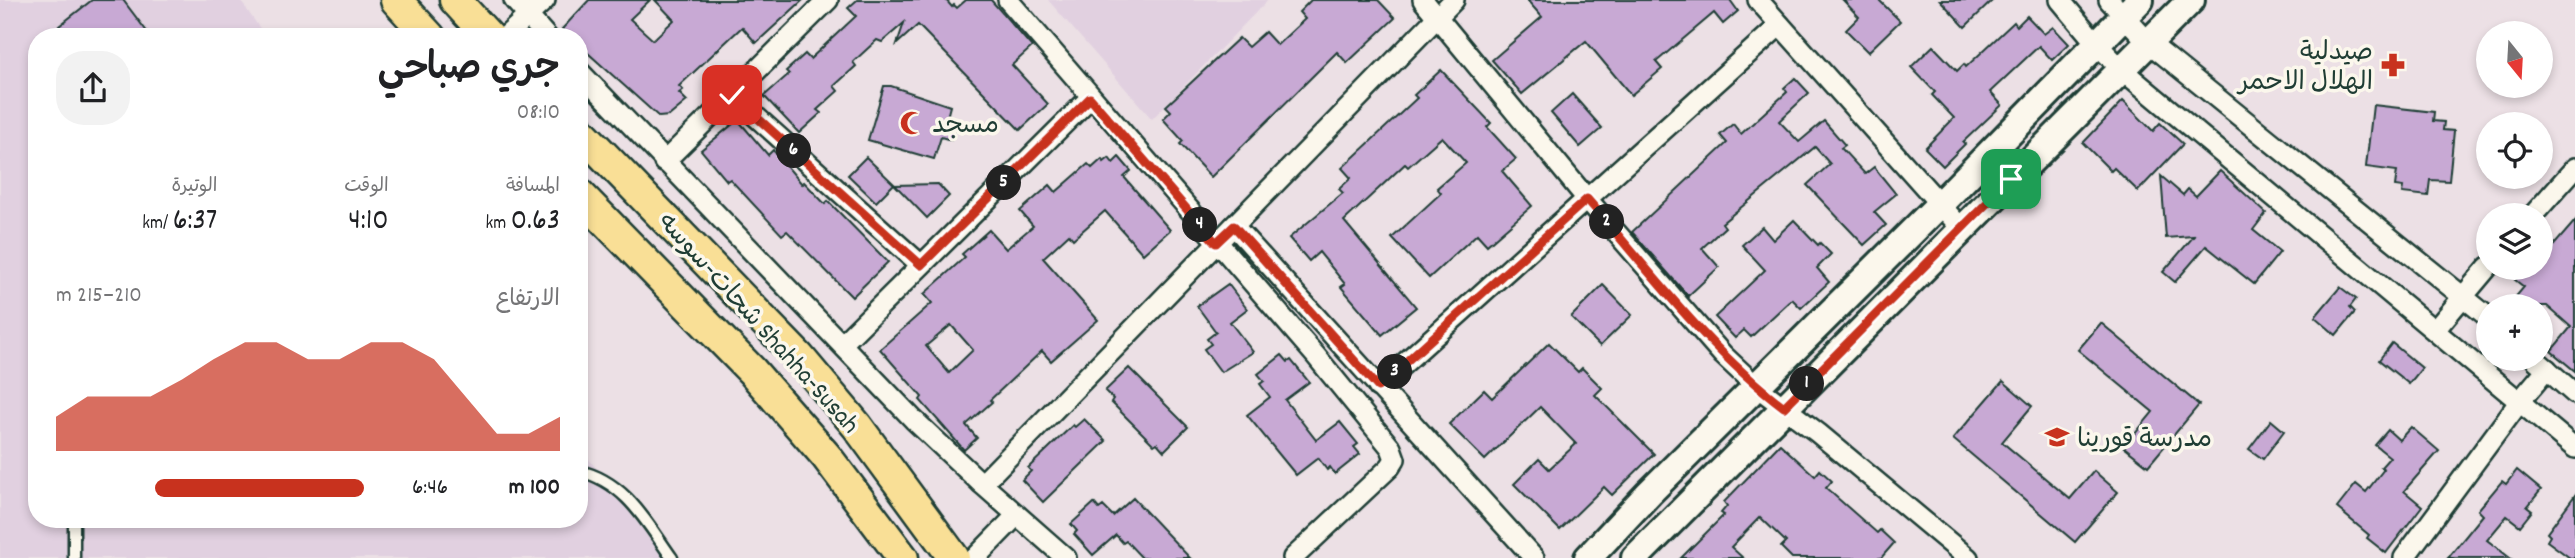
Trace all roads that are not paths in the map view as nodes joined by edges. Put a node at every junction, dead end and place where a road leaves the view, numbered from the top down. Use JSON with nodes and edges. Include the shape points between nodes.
{"nodes":[{"id":1,"x":396,"y":0,"type":"edge"},
{"id":2,"x":455,"y":0,"type":"edge"},
{"id":3,"x":514,"y":0,"type":"edge"},
{"id":4,"x":545,"y":0,"type":"edge"},
{"id":5,"x":828,"y":0,"type":"edge"},
{"id":6,"x":1008,"y":0,"type":"edge"},
{"id":7,"x":1423,"y":0,"type":"edge"},
{"id":8,"x":1454,"y":0,"type":"edge"},
{"id":9,"x":1758,"y":0,"type":"edge"},
{"id":10,"x":2060,"y":0,"type":"edge"},
{"id":11,"x":2191,"y":0,"type":"edge"},
{"id":12,"x":2124,"y":6,"type":"edge"},
{"id":13,"x":528,"y":16,"type":"junction"},
{"id":14,"x":1437,"y":18,"type":"junction"},
{"id":15,"x":1780,"y":25,"type":"junction"},
{"id":16,"x":422,"y":28,"type":"edge"},
{"id":17,"x":481,"y":28,"type":"edge"},
{"id":18,"x":515,"y":28,"type":"edge"},
{"id":19,"x":539,"y":28,"type":"edge"},
{"id":20,"x":2096,"y":43,"type":"junction"},
{"id":21,"x":2149,"y":43,"type":"junction"},
{"id":22,"x":2121,"y":69,"type":"junction"},
{"id":23,"x":588,"y":81,"type":"edge"},
{"id":24,"x":732,"y":95,"type":"junction"},
{"id":25,"x":1090,"y":98,"type":"junction"},
{"id":26,"x":588,"y":139,"type":"edge"},
{"id":27,"x":664,"y":162,"type":"junction"},
{"id":28,"x":2575,"y":167,"type":"edge"},
{"id":29,"x":1587,"y":199,"type":"junction"},
{"id":30,"x":588,"y":203,"type":"edge"},
{"id":31,"x":2544,"y":203,"type":"edge"},
{"id":32,"x":1939,"y":205,"type":"junction"},
{"id":33,"x":1234,"y":226,"type":"junction"},
{"id":34,"x":1962,"y":229,"type":"junction"},
{"id":35,"x":1216,"y":243,"type":"junction"},
{"id":36,"x":921,"y":265,"type":"junction"},
{"id":37,"x":2477,"y":280,"type":"edge"},
{"id":38,"x":2464,"y":296,"type":"junction"},
{"id":39,"x":2476,"y":306,"type":"edge"},
{"id":40,"x":2435,"y":330,"type":"junction"},
{"id":41,"x":842,"y":344,"type":"junction"},
{"id":42,"x":2537,"y":371,"type":"edge"},
{"id":43,"x":2549,"y":371,"type":"edge"},
{"id":44,"x":1378,"y":387,"type":"junction"},
{"id":45,"x":1757,"y":387,"type":"junction"},
{"id":46,"x":2575,"y":394,"type":"edge"},
{"id":47,"x":2520,"y":401,"type":"junction"},
{"id":48,"x":1784,"y":407,"type":"junction"},
{"id":49,"x":2575,"y":448,"type":"edge"},
{"id":50,"x":588,"y":474,"type":"edge"},
{"id":51,"x":982,"y":484,"type":"junction"},
{"id":52,"x":1017,"y":515,"type":"junction"},
{"id":53,"x":74,"y":528,"type":"edge"},
{"id":54,"x":946,"y":552,"type":"edge"},
{"id":55,"x":1600,"y":554,"type":"edge"},
{"id":56,"x":74,"y":558,"type":"edge"},
{"id":57,"x":672,"y":558,"type":"edge"},
{"id":58,"x":903,"y":558,"type":"edge"},
{"id":59,"x":975,"y":558,"type":"edge"},
{"id":60,"x":1066,"y":558,"type":"edge"},
{"id":61,"x":1293,"y":558,"type":"edge"},
{"id":62,"x":1534,"y":558,"type":"edge"},
{"id":63,"x":1635,"y":558,"type":"edge"},
{"id":64,"x":1968,"y":558,"type":"edge"},
{"id":65,"x":2404,"y":558,"type":"edge"}],
"edges":[{"from":1,"to":16,"type":"main road"},
{"from":2,"to":17,"type":"main road"},
{"from":3,"to":13,"type":"street"},
{"from":4,"to":13,"type":"street"},
{"from":5,"to":24,"type":"street"},
{"from":6,"to":25,"type":"street"},
{"from":7,"to":14,"type":"street"},
{"from":8,"to":14,"type":"street"},
{"from":9,"to":15,"type":"street"},
{"from":10,"to":20,"type":"street"},
{"from":11,"to":21,"type":"street"},
{"from":12,"to":20,"type":"street"},
{"from":12,"to":21,"type":"street"},
{"from":13,"to":18,"type":"street"},
{"from":13,"to":19,"type":"street"},
{"from":14,"to":29,"type":"street"},
{"from":14,"to":33,"type":"street"},
{"from":15,"to":29,"type":"street"},
{"from":15,"to":32,"type":"street"},
{"from":20,"to":22,"type":"street"},
{"from":20,"to":32,"type":"street"},
{"from":21,"to":22,"type":"street"},
{"from":21,"to":38,"type":"street"},
{"from":22,"to":34,"type":"street"},
{"from":22,"to":40,"type":"street"},
{"from":23,"to":27,"type":"street"},
{"from":24,"to":27,"type":"street"},
{"from":24,"to":36,"type":"street"},
{"from":25,"to":35,"type":"street"},
{"from":25,"to":36,"type":"street"},
{"from":26,"to":54,"type":"main road","name":"شحات-سوسه Shahha-Susah","via":[[823,384]]},
{"from":27,"to":41,"type":"street"},
{"from":28,"to":31,"type":"street"},
{"from":29,"to":44,"type":"street"},
{"from":29,"to":45,"type":"street","via":[[1723,355]]},
{"from":30,"to":58,"type":"main road","name":"شحات-سوسه Shahha-Susah","via":[[752,371],[826,456]]},
{"from":32,"to":34,"type":"street"},
{"from":32,"to":45,"type":"street"},
{"from":33,"to":35,"type":"street"},
{"from":33,"to":44,"type":"street"},
{"from":34,"to":48,"type":"street"},
{"from":35,"to":51,"type":"street"},
{"from":35,"to":61,"type":"street","via":[[1316,356],[1394,454],[1391,467]]},
{"from":36,"to":41,"type":"street"},
{"from":37,"to":38,"type":"street"},
{"from":38,"to":39,"type":"street"},
{"from":38,"to":40,"type":"street"},
{"from":40,"to":47,"type":"street"},
{"from":41,"to":51,"type":"street"},
{"from":42,"to":47,"type":"street"},
{"from":43,"to":46,"type":"street"},
{"from":44,"to":62,"type":"street"},
{"from":45,"to":48,"type":"street"},
{"from":45,"to":55,"type":"street","via":[[1649,493]]},
{"from":47,"to":49,"type":"street"},
{"from":47,"to":65,"type":"street"},
{"from":48,"to":63,"type":"street"},
{"from":48,"to":64,"type":"street"},
{"from":50,"to":57,"type":"lane","via":[[626,496]]},
{"from":51,"to":52,"type":"street"},
{"from":52,"to":59,"type":"street"},
{"from":52,"to":60,"type":"street"},
{"from":53,"to":56,"type":"lane"}]}
